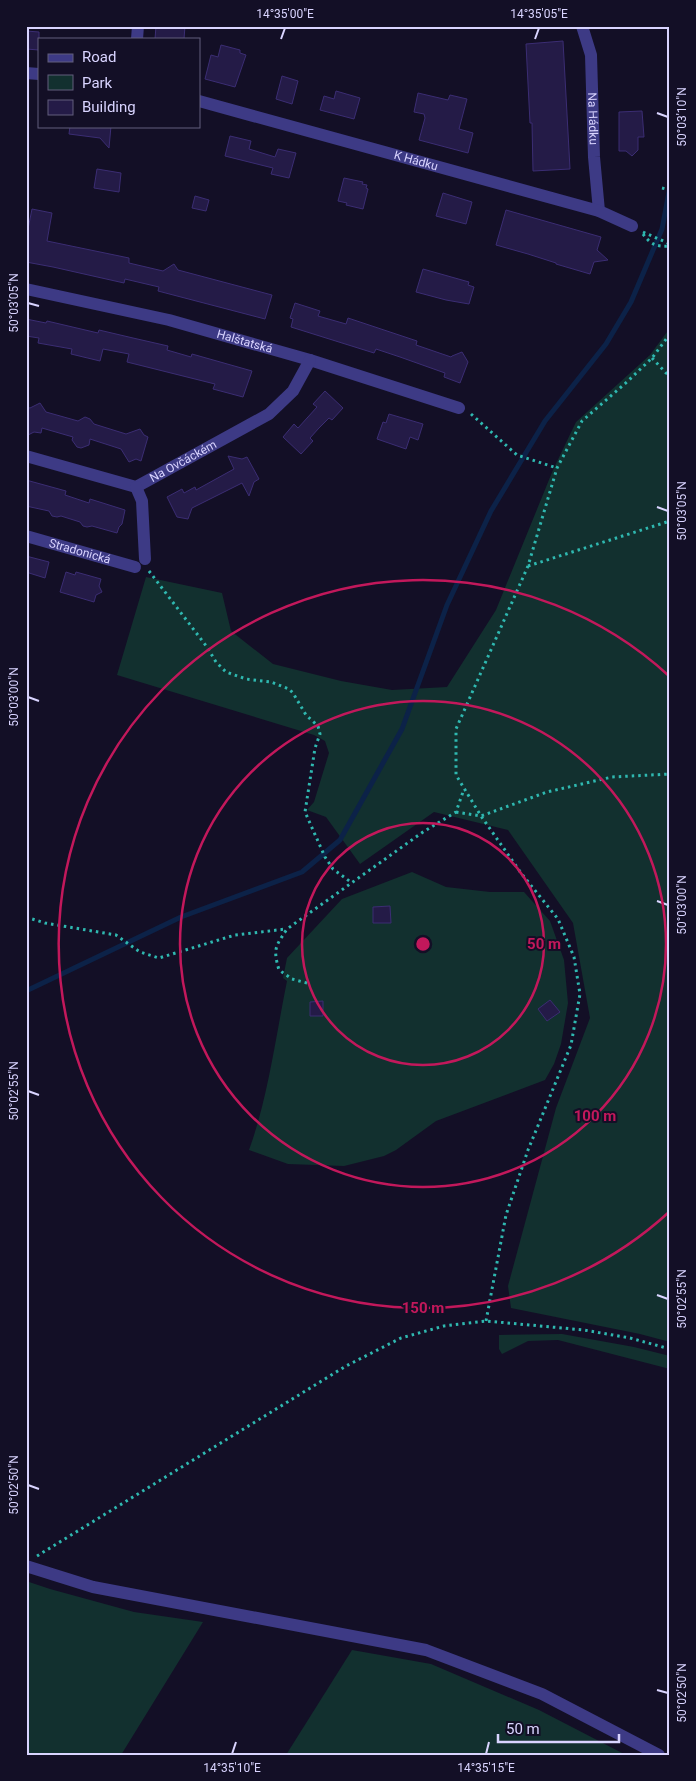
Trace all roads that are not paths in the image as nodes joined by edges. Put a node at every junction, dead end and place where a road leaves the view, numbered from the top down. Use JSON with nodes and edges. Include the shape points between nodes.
{"nodes":[{"id":1,"x":582,"y":26,"type":"edge"},
{"id":2,"x":200,"y":101,"type":"edge"},
{"id":3,"x":599,"y":212,"type":"junction"},
{"id":4,"x":637,"y":228,"type":"road end"},
{"id":5,"x":26,"y":289,"type":"edge"},
{"id":6,"x":310,"y":360,"type":"junction"},
{"id":7,"x":459,"y":408,"type":"road end"},
{"id":8,"x":26,"y":456,"type":"edge"},
{"id":9,"x":136,"y":487,"type":"junction"},
{"id":10,"x":26,"y":536,"type":"edge"},
{"id":11,"x":30,"y":1562,"type":"edge"},
{"id":12,"x":658,"y":1755,"type":"edge"}],
"edges":[{"from":1,"to":3,"type":"street","name":"Na Hádku","via":[[591,55]]},
{"from":2,"to":3,"type":"street","name":"K Hádku"},
{"from":3,"to":4,"type":"street","name":"K Hádku"},
{"from":5,"to":6,"type":"street","name":"Halštatská","via":[[169,320]]},
{"from":6,"to":7,"type":"street","name":"Halštatská"},
{"from":6,"to":9,"type":"street","name":"Na Ovčáckém","via":[[293,391],[269,414]]},
{"from":8,"to":9,"type":"street","name":"Na Ovčáckém"},
{"from":9,"to":10,"type":"street","name":"Stradonická","via":[[142,502],[142,564]]},
{"from":11,"to":12,"type":"street","via":[[93,1587],[426,1650],[542,1694]]}]}
